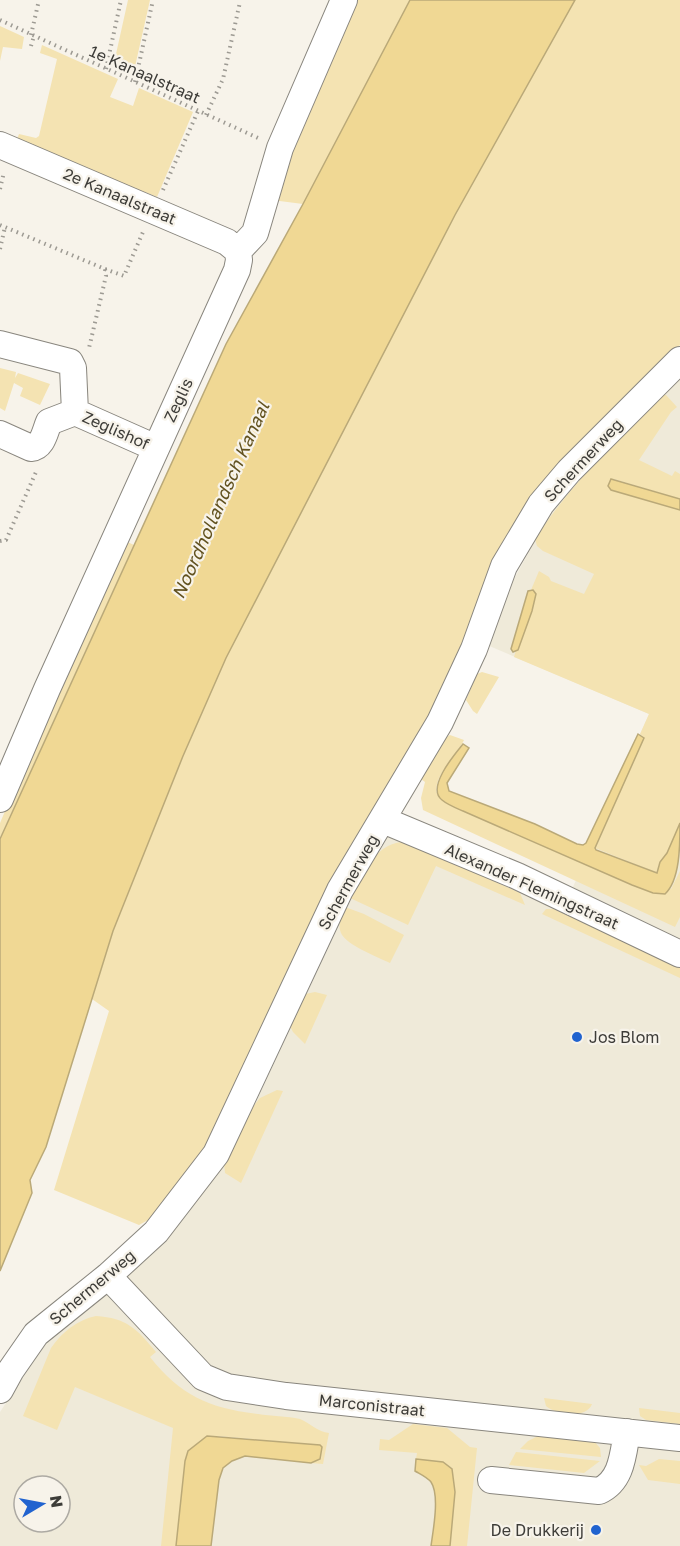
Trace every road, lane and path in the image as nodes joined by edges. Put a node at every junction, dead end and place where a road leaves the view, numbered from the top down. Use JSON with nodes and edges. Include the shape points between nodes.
{"nodes":[{"id":1,"x":39,"y":0,"type":"edge"},
{"id":2,"x":122,"y":0,"type":"edge"},
{"id":3,"x":153,"y":0,"type":"edge"},
{"id":4,"x":344,"y":0,"type":"edge"},
{"id":5,"x":240,"y":2,"type":"dead end"},
{"id":6,"x":0,"y":20,"type":"edge"},
{"id":7,"x":32,"y":36,"type":"junction"},
{"id":8,"x":31,"y":46,"type":"dead end"},
{"id":9,"x":106,"y":69,"type":"junction"},
{"id":10,"x":135,"y":82,"type":"junction"},
{"id":11,"x":206,"y":115,"type":"junction"},
{"id":12,"x":0,"y":145,"type":"edge"},
{"id":13,"x":280,"y":148,"type":"junction"},
{"id":14,"x":0,"y":225,"type":"edge"},
{"id":15,"x":5,"y":227,"type":"junction"},
{"id":16,"x":0,"y":249,"type":"edge"},
{"id":17,"x":238,"y":251,"type":"junction"},
{"id":18,"x":0,"y":344,"type":"edge"},
{"id":19,"x":680,"y":360,"type":"edge"},
{"id":20,"x":70,"y":362,"type":"junction"},
{"id":21,"x":75,"y":412,"type":"junction"},
{"id":22,"x":0,"y":434,"type":"edge"},
{"id":23,"x":36,"y":448,"type":"junction"},
{"id":24,"x":156,"y":448,"type":"junction"},
{"id":25,"x":0,"y":541,"type":"edge"},
{"id":26,"x":0,"y":799,"type":"edge"},
{"id":27,"x":383,"y":820,"type":"junction"},
{"id":28,"x":680,"y":954,"type":"edge"},
{"id":29,"x":108,"y":1276,"type":"junction"},
{"id":30,"x":0,"y":1390,"type":"edge"},
{"id":31,"x":627,"y":1432,"type":"junction"},
{"id":32,"x":680,"y":1438,"type":"edge"},
{"id":33,"x":491,"y":1480,"type":"dead end"}],
"edges":[{"from":1,"to":7,"type":"path"},
{"from":2,"to":9,"type":"path"},
{"from":3,"to":10,"type":"path"},
{"from":4,"to":13,"type":"street","name":"Zeglis"},
{"from":5,"to":11,"type":"path","via":[[223,79]]},
{"from":6,"to":7,"type":"path","name":"1e Kanaalstraat"},
{"from":7,"to":8,"type":"path"},
{"from":7,"to":9,"type":"path","name":"1e Kanaalstraat"},
{"from":9,"to":10,"type":"path","name":"1e Kanaalstraat"},
{"from":10,"to":11,"type":"path","name":"1e Kanaalstraat"},
{"from":11,"to":13,"type":"path","name":"1e Kanaalstraat"},
{"from":12,"to":17,"type":"street","name":"2e Kanaalstraat","via":[[227,242]]},
{"from":13,"to":17,"type":"street","name":"Zeglis","via":[[255,233]]},
{"from":14,"to":15,"type":"path"},
{"from":15,"to":16,"type":"path"},
{"from":15,"to":20,"type":"path","via":[[105,269],[89,351]]},
{"from":17,"to":24,"type":"street","name":"Zeglis","via":[[237,270]]},
{"from":18,"to":20,"type":"street"},
{"from":19,"to":27,"type":"street","name":"Schermerweg","via":[[541,504],[504,566],[474,649],[440,722]]},
{"from":20,"to":21,"type":"street","name":"Zeglishof"},
{"from":21,"to":23,"type":"street","name":"Zeglishof","via":[[49,422]]},
{"from":21,"to":24,"type":"street","name":"Zeglishof"},
{"from":22,"to":23,"type":"street"},
{"from":23,"to":25,"type":"path","via":[[41,462],[6,540]]},
{"from":24,"to":26,"type":"street","name":"Zeglis"},
{"from":27,"to":28,"type":"street","name":"Alexander Flemingstraat","via":[[517,876]]},
{"from":27,"to":29,"type":"street","name":"Schermerweg","via":[[340,890],[216,1154],[156,1232]]},
{"from":29,"to":30,"type":"street","name":"Schermerweg","via":[[36,1334]]},
{"from":29,"to":31,"type":"street","name":"Marconistraat","via":[[203,1377],[227,1387]]},
{"from":31,"to":32,"type":"street","name":"Marconistraat"},
{"from":31,"to":33,"type":"street","via":[[616,1476],[609,1487],[599,1491]]}]}
